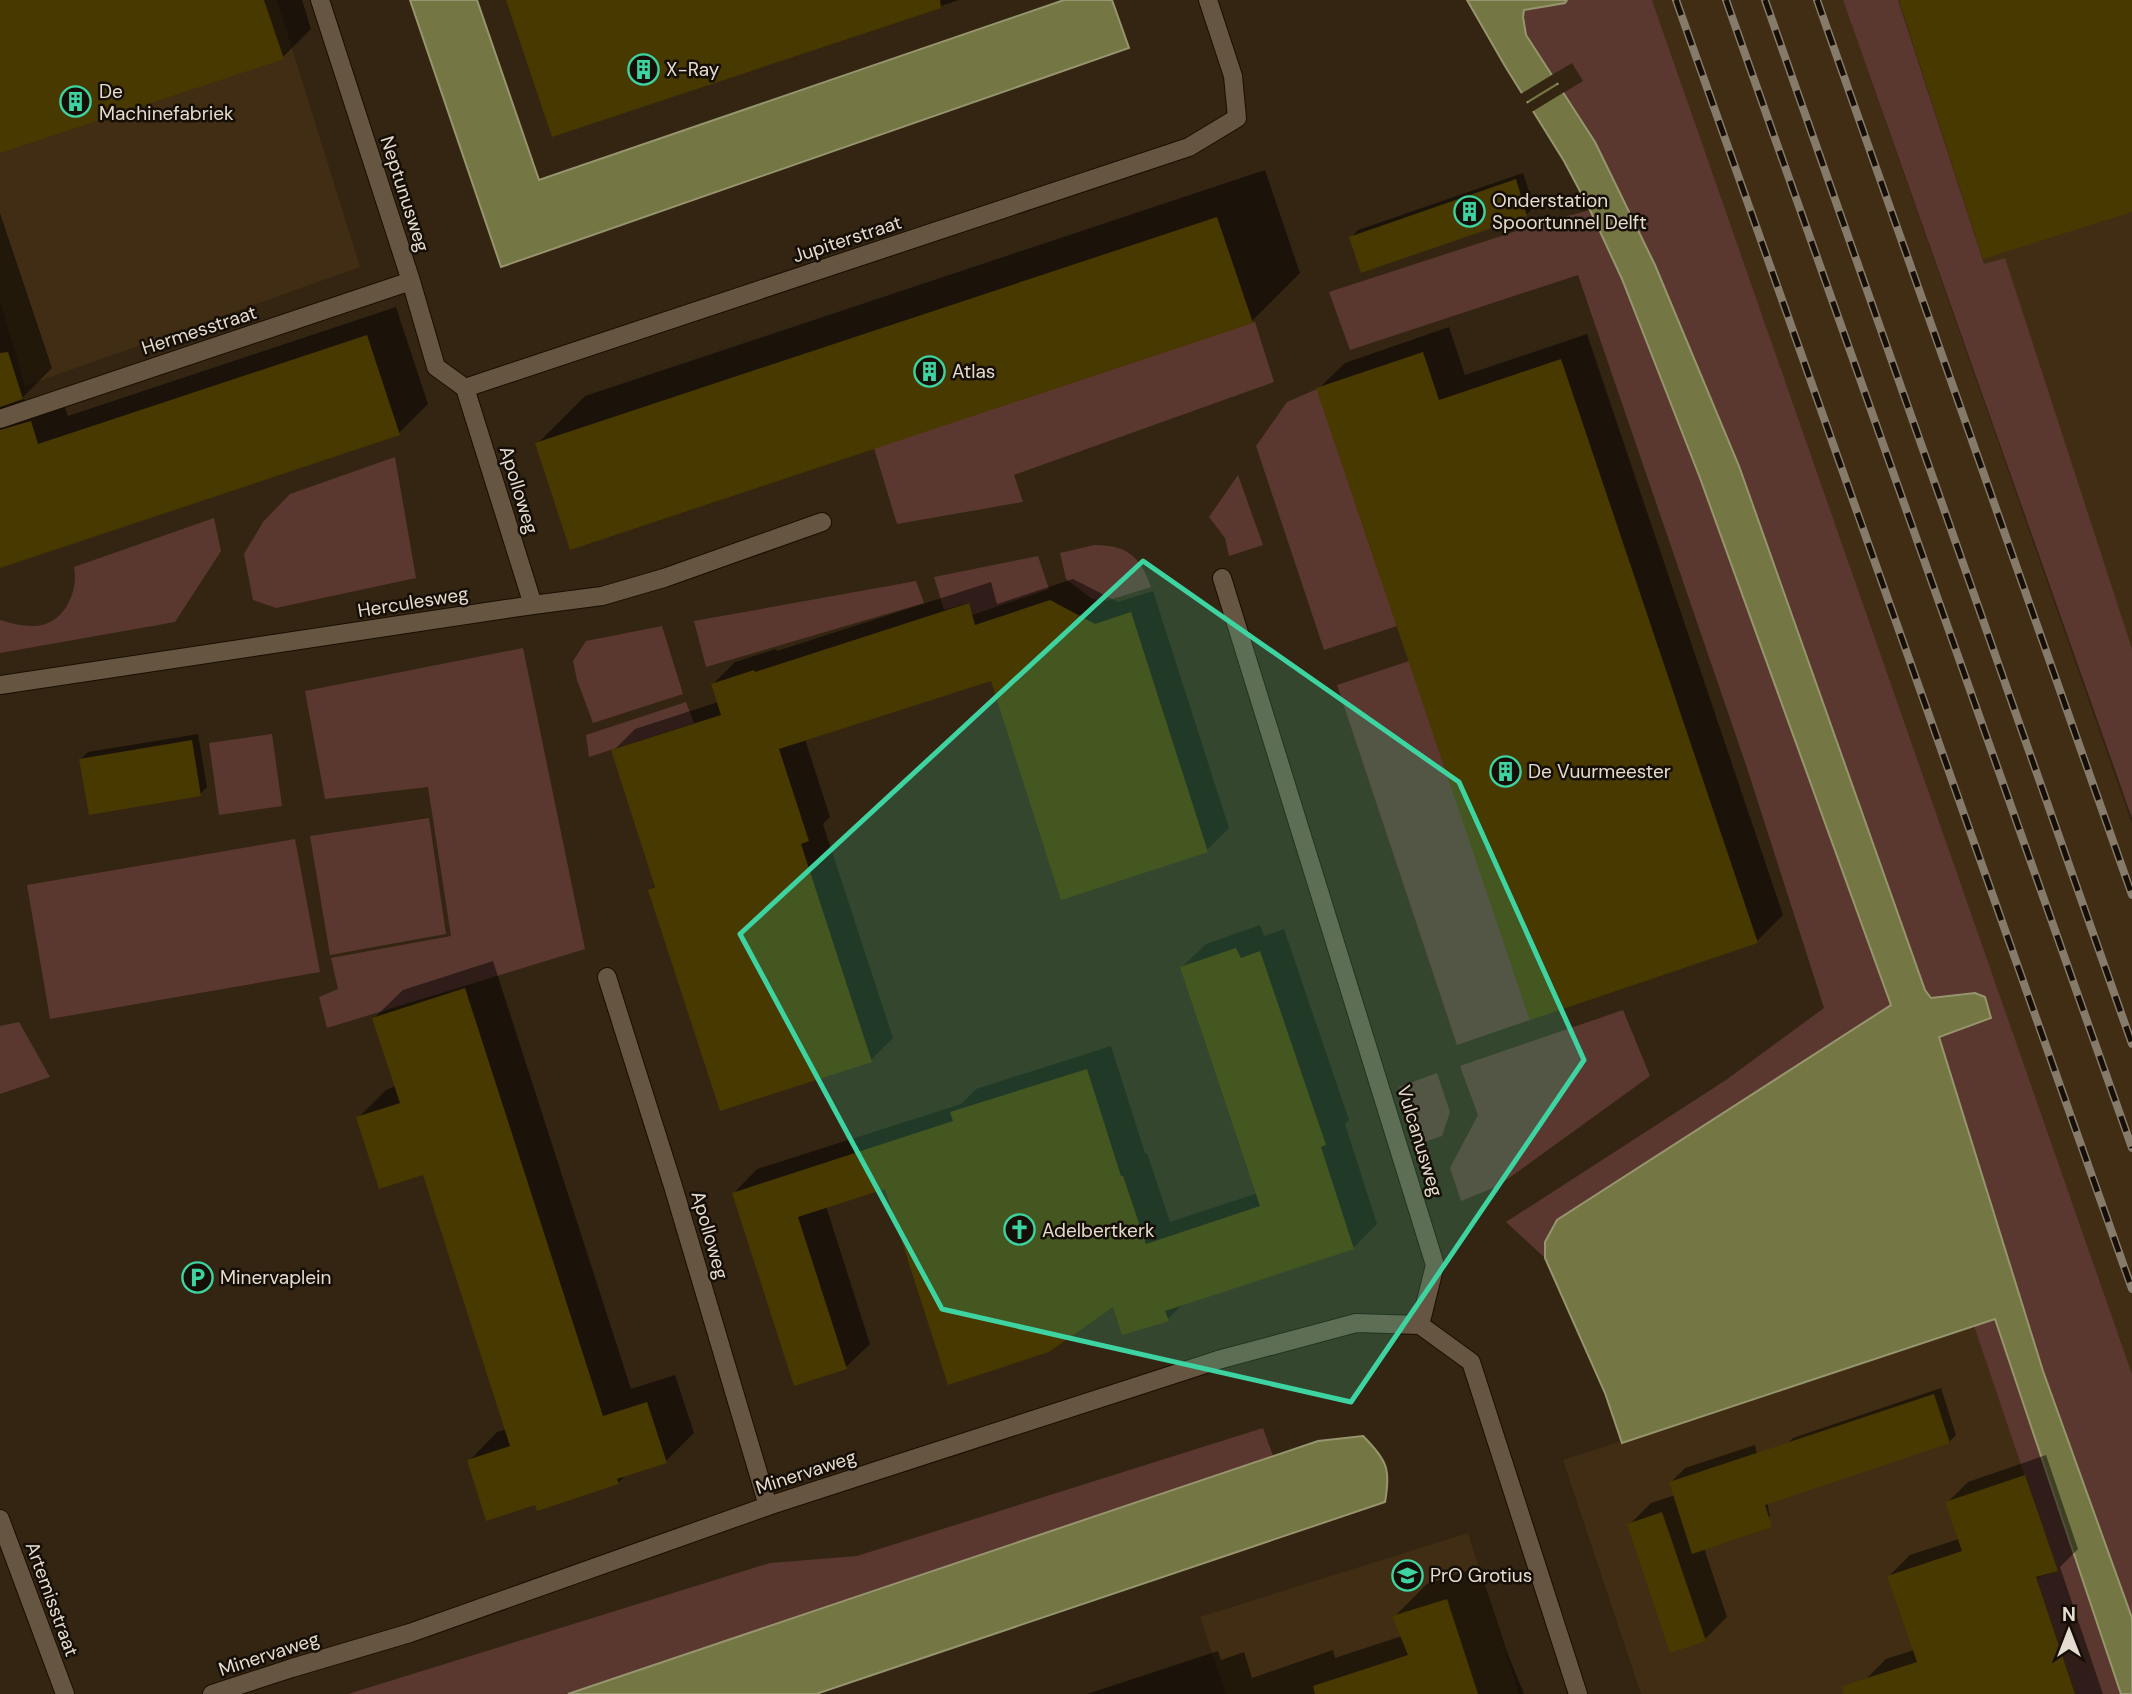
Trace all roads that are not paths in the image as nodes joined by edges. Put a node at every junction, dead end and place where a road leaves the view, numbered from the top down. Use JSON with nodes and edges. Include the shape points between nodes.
{"nodes":[{"id":1,"x":320,"y":0,"type":"edge"},
{"id":2,"x":1208,"y":0,"type":"edge"},
{"id":3,"x":411,"y":281,"type":"junction"},
{"id":4,"x":465,"y":388,"type":"junction"},
{"id":5,"x":0,"y":419,"type":"edge"},
{"id":6,"x":822,"y":522,"type":"dead end"},
{"id":7,"x":1222,"y":578,"type":"dead end"},
{"id":8,"x":533,"y":604,"type":"junction"},
{"id":9,"x":0,"y":685,"type":"edge"},
{"id":10,"x":607,"y":977,"type":"dead end"},
{"id":11,"x":1420,"y":1325,"type":"junction"},
{"id":12,"x":768,"y":1506,"type":"junction"},
{"id":13,"x":0,"y":1519,"type":"edge"},
{"id":14,"x":65,"y":1694,"type":"edge"},
{"id":15,"x":212,"y":1694,"type":"edge"},
{"id":16,"x":1578,"y":1694,"type":"edge"}],
"edges":[{"from":1,"to":3,"type":"street","name":"Neptunusweg"},
{"from":2,"to":4,"type":"street","name":"Jupiterstraat","via":[[1233,76],[1237,118],[1189,147]]},
{"from":3,"to":4,"type":"street","name":"Neptunusweg","via":[[436,367]]},
{"from":3,"to":5,"type":"street","name":"Hermesstraat"},
{"from":4,"to":8,"type":"street","name":"Apolloweg"},
{"from":6,"to":8,"type":"street","name":"Herculesweg","via":[[627,589]]},
{"from":7,"to":11,"type":"street","name":"Vulcanusweg","via":[[1435,1265]]},
{"from":8,"to":9,"type":"street","name":"Herculesweg"},
{"from":10,"to":12,"type":"street","name":"Apolloweg"},
{"from":11,"to":12,"type":"street","name":"Minervaweg","via":[[1356,1323],[1218,1360]]},
{"from":11,"to":16,"type":"street","via":[[1471,1362]]},
{"from":12,"to":15,"type":"street","name":"Minervaweg","via":[[410,1633]]},
{"from":13,"to":14,"type":"street","name":"Artemisstraat"}]}
